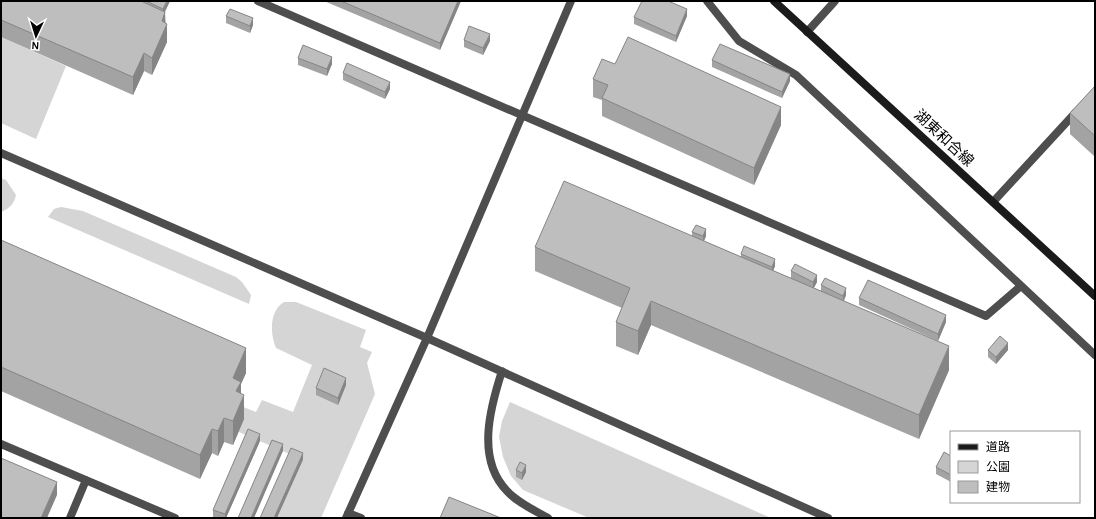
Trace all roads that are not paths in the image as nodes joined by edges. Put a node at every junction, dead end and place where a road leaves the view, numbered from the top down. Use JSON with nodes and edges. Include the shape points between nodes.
{"nodes":[{"id":1,"x":258,"y":1,"type":"edge"},
{"id":2,"x":571,"y":1,"type":"edge"},
{"id":3,"x":707,"y":1,"type":"edge"},
{"id":4,"x":774,"y":1,"type":"edge"},
{"id":5,"x":835,"y":1,"type":"edge"},
{"id":6,"x":807,"y":32,"type":"junction"},
{"id":7,"x":1084,"y":103,"type":"edge"},
{"id":8,"x":522,"y":116,"type":"junction"},
{"id":9,"x":1,"y":153,"type":"edge"},
{"id":10,"x":993,"y":202,"type":"junction"},
{"id":11,"x":1021,"y":286,"type":"junction"},
{"id":12,"x":1095,"y":296,"type":"edge"},
{"id":13,"x":427,"y":338,"type":"junction"},
{"id":14,"x":1095,"y":355,"type":"edge"},
{"id":15,"x":502,"y":371,"type":"junction"},
{"id":16,"x":1,"y":444,"type":"edge"},
{"id":17,"x":86,"y":480,"type":"junction"},
{"id":18,"x":347,"y":515,"type":"edge"},
{"id":19,"x":70,"y":518,"type":"edge"},
{"id":20,"x":175,"y":518,"type":"edge"},
{"id":21,"x":360,"y":518,"type":"edge"},
{"id":22,"x":548,"y":518,"type":"edge"},
{"id":23,"x":828,"y":518,"type":"edge"}],
"edges":[{"from":1,"to":8,"type":"street"},
{"from":2,"to":8,"type":"street"},
{"from":3,"to":11,"type":"street","via":[[740,41],[796,75]]},
{"from":4,"to":6,"type":"main road","name":"湖東和合線"},
{"from":5,"to":6,"type":"street"},
{"from":6,"to":10,"type":"main road","name":"湖東和合線"},
{"from":7,"to":10,"type":"street"},
{"from":8,"to":11,"type":"street","via":[[986,316]]},
{"from":8,"to":13,"type":"street"},
{"from":9,"to":13,"type":"street"},
{"from":10,"to":12,"type":"main road","name":"湖東和合線"},
{"from":11,"to":14,"type":"street"},
{"from":13,"to":15,"type":"street"},
{"from":13,"to":18,"type":"street"},
{"from":15,"to":22,"type":"street","via":[[491,407],[488,444],[494,471],[506,490],[527,507]]},
{"from":15,"to":23,"type":"street"},
{"from":16,"to":17,"type":"street"},
{"from":17,"to":19,"type":"street"},
{"from":17,"to":20,"type":"street"},
{"from":18,"to":21,"type":"street"}]}
